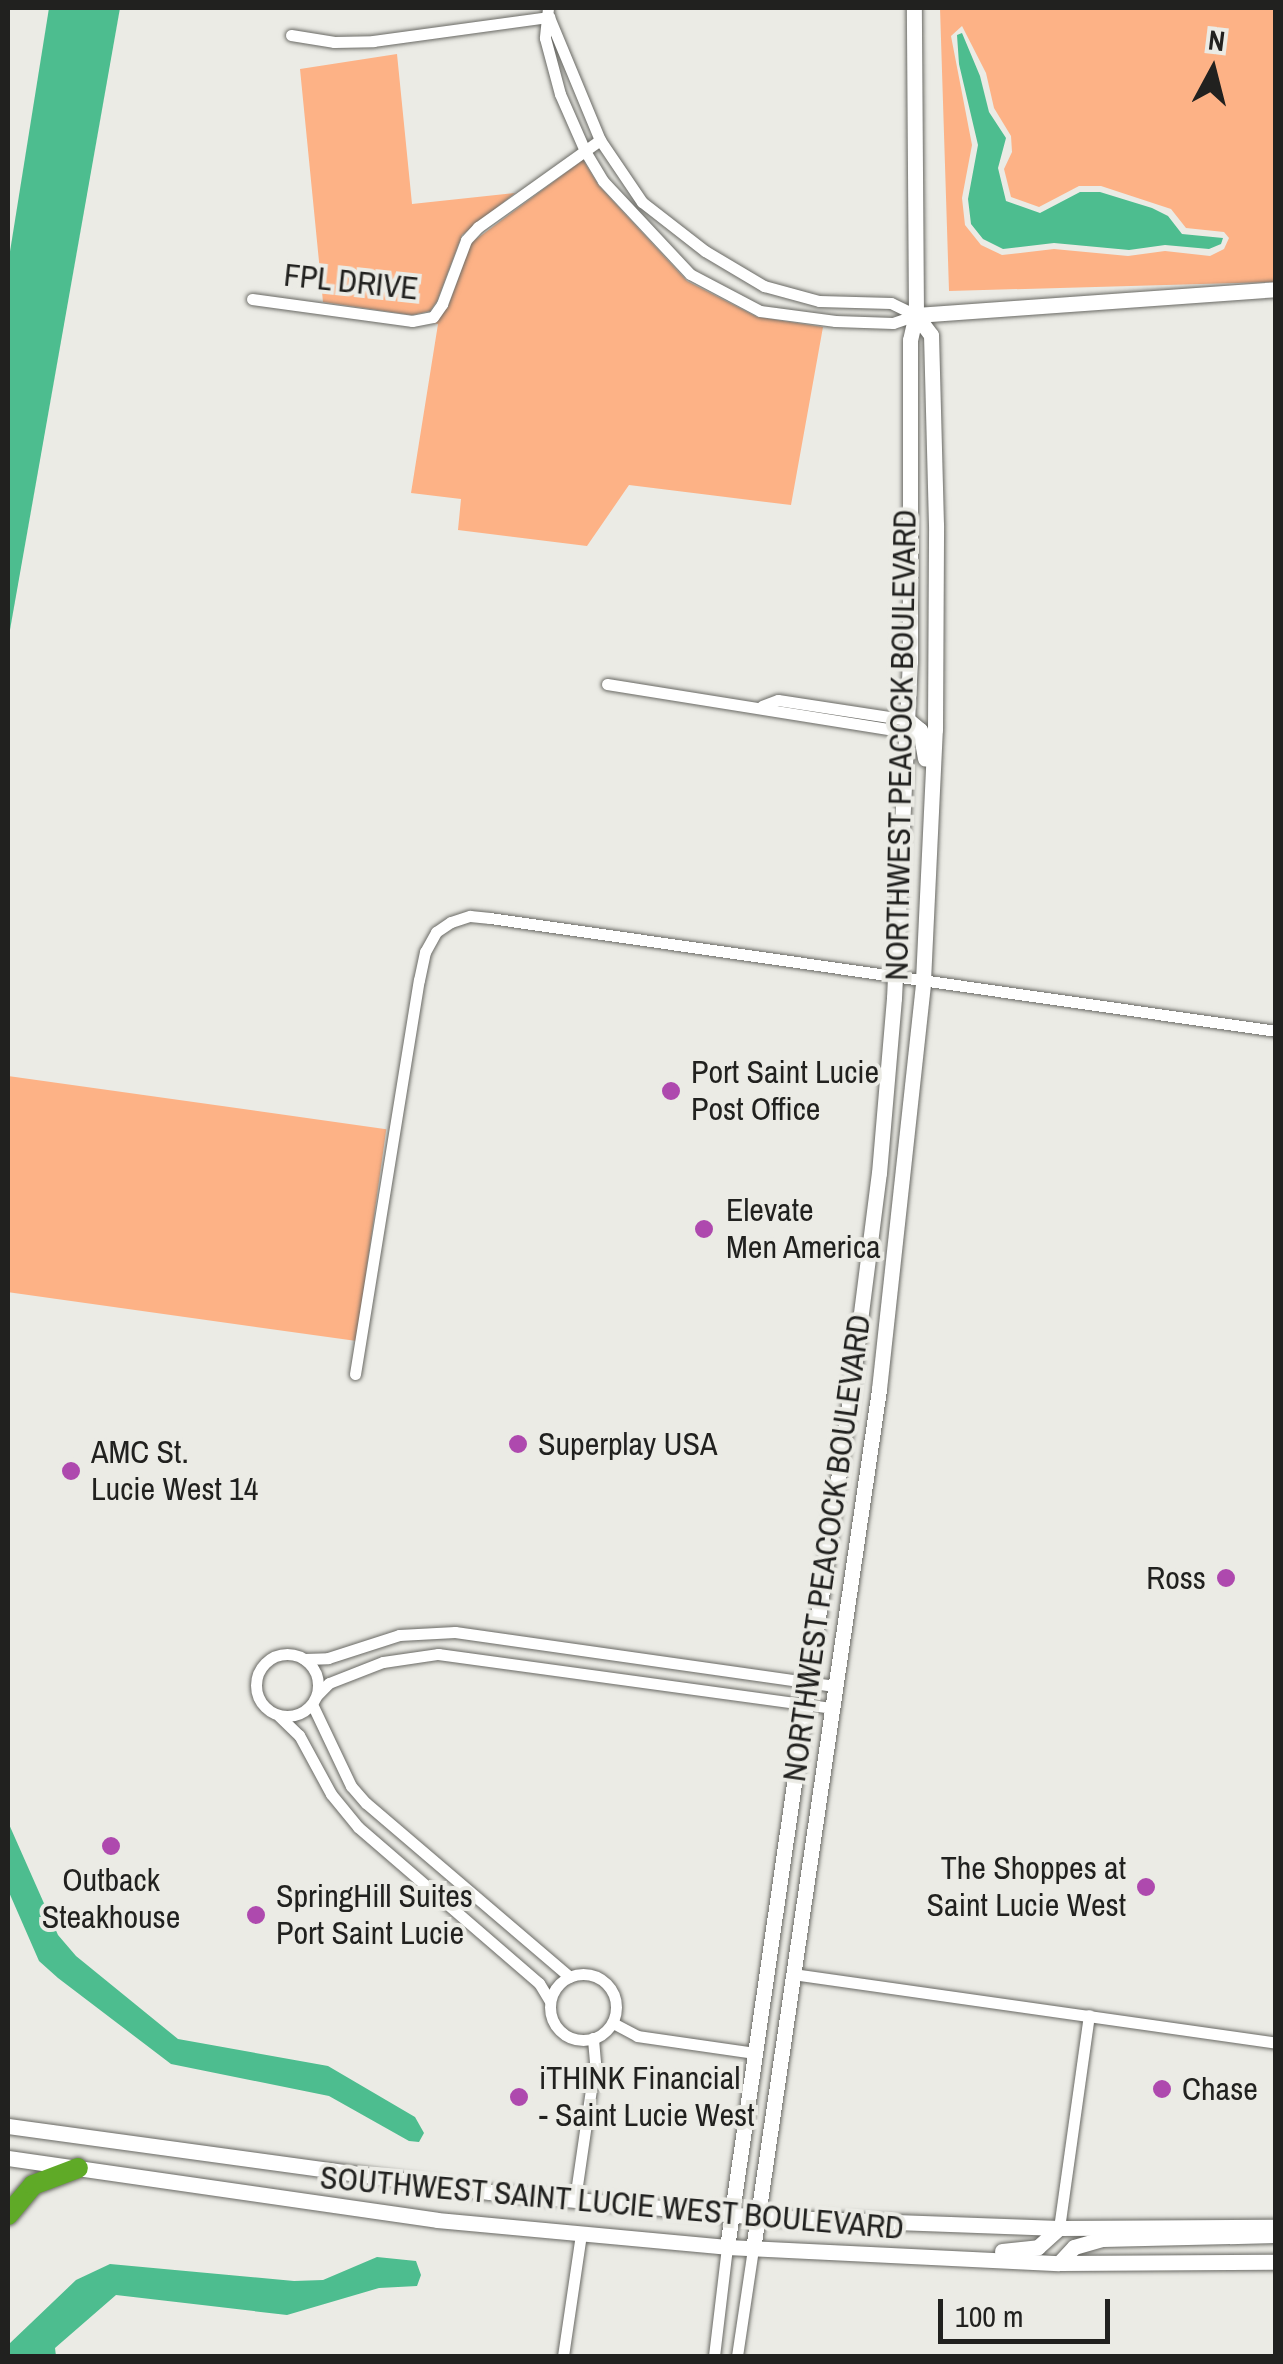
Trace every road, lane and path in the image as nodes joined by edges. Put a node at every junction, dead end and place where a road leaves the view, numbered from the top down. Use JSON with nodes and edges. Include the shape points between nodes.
{"nodes":[{"id":1,"x":914,"y":8,"type":"edge"},
{"id":2,"x":548,"y":12,"type":"edge"},
{"id":3,"x":291,"y":35,"type":"dead end"},
{"id":4,"x":600,"y":140,"type":"junction"},
{"id":5,"x":585,"y":151,"type":"junction"},
{"id":6,"x":1276,"y":289,"type":"edge"},
{"id":7,"x":252,"y":299,"type":"dead end"},
{"id":8,"x":916,"y":316,"type":"junction"},
{"id":9,"x":608,"y":684,"type":"dead end"},
{"id":10,"x":908,"y":726,"type":"junction"},
{"id":11,"x":930,"y":852,"type":"junction"},
{"id":12,"x":896,"y":977,"type":"junction"},
{"id":13,"x":923,"y":981,"type":"junction"},
{"id":14,"x":1276,"y":1031,"type":"edge"},
{"id":15,"x":355,"y":1374,"type":"dead end"},
{"id":16,"x":653,"y":1658,"type":"junction"},
{"id":17,"x":304,"y":1659,"type":"junction"},
{"id":18,"x":650,"y":1682,"type":"junction"},
{"id":19,"x":809,"y":1682,"type":"junction"},
{"id":20,"x":836,"y":1686,"type":"junction"},
{"id":21,"x":314,"y":1699,"type":"junction"},
{"id":22,"x":806,"y":1704,"type":"junction"},
{"id":23,"x":832,"y":1708,"type":"junction"},
{"id":24,"x":280,"y":1716,"type":"junction"},
{"id":25,"x":442,"y":1870,"type":"junction"},
{"id":26,"x":427,"y":1888,"type":"junction"},
{"id":27,"x":793,"y":1974,"type":"junction"},
{"id":28,"x":570,"y":1977,"type":"junction"},
{"id":29,"x":550,"y":2001,"type":"junction"},
{"id":30,"x":1089,"y":2015,"type":"junction"},
{"id":31,"x":612,"y":2023,"type":"junction"},
{"id":32,"x":594,"y":2038,"type":"junction"},
{"id":33,"x":1276,"y":2042,"type":"edge"},
{"id":34,"x":755,"y":2052,"type":"junction"},
{"id":35,"x":8,"y":2126,"type":"edge"},
{"id":36,"x":8,"y":2158,"type":"edge"},
{"id":37,"x":78,"y":2168,"type":"junction"},
{"id":38,"x":576,"y":2200,"type":"junction"},
{"id":39,"x":8,"y":2214,"type":"edge"},
{"id":40,"x":732,"y":2214,"type":"junction"},
{"id":41,"x":760,"y":2217,"type":"junction"},
{"id":42,"x":1276,"y":2227,"type":"edge"},
{"id":43,"x":1059,"y":2228,"type":"junction"},
{"id":44,"x":581,"y":2234,"type":"junction"},
{"id":45,"x":1276,"y":2235,"type":"edge"},
{"id":46,"x":727,"y":2248,"type":"junction"},
{"id":47,"x":752,"y":2250,"type":"junction"},
{"id":48,"x":833,"y":2255,"type":"junction"},
{"id":49,"x":1276,"y":2262,"type":"edge"},
{"id":50,"x":1059,"y":2263,"type":"junction"},
{"id":51,"x":563,"y":2356,"type":"edge"},
{"id":52,"x":714,"y":2356,"type":"edge"},
{"id":53,"x":738,"y":2356,"type":"edge"}],
"edges":[{"from":1,"to":8,"type":"street","name":"NORTHWEST PEACOCK BOULEVARD"},
{"from":2,"to":3,"type":"street","via":[[373,41]]},
{"from":2,"to":4,"type":"street"},
{"from":2,"to":5,"type":"street","via":[[545,38]]},
{"from":4,"to":5,"type":"street","name":"FPL DRIVE"},
{"from":4,"to":8,"type":"street","via":[[642,202],[764,286],[819,301],[892,303]]},
{"from":5,"to":7,"type":"street","name":"FPL DRIVE","via":[[466,240],[433,317],[412,322]]},
{"from":5,"to":8,"type":"street","via":[[603,181],[690,274],[760,311],[893,323]]},
{"from":6,"to":8,"type":"street"},
{"from":8,"to":10,"type":"street","name":"NORTHWEST PEACOCK BOULEVARD","via":[[910,336]]},
{"from":8,"to":11,"type":"street","name":"NORTHWEST PEACOCK BOULEVARD","via":[[930,335],[936,526]]},
{"from":9,"to":10,"type":"street","via":[[762,706],[778,700]]},
{"from":10,"to":11,"type":"street","via":[[920,730],[925,742],[922,828]]},
{"from":10,"to":12,"type":"street","name":"NORTHWEST PEACOCK BOULEVARD"},
{"from":11,"to":13,"type":"street","name":"NORTHWEST PEACOCK BOULEVARD"},
{"from":12,"to":13,"type":"street"},
{"from":12,"to":15,"type":"street","via":[[470,916],[436,932],[419,980]]},
{"from":12,"to":19,"type":"street","name":"NORTHWEST PEACOCK BOULEVARD","via":[[877,1190]]},
{"from":13,"to":14,"type":"street"},
{"from":13,"to":20,"type":"street","name":"NORTHWEST PEACOCK BOULEVARD","via":[[895,1260]]},
{"from":16,"to":17,"type":"street","via":[[425,1631]]},
{"from":16,"to":18,"type":"street"},
{"from":16,"to":19,"type":"street"},
{"from":17,"to":21,"type":"street","via":[[315,1672]]},
{"from":17,"to":24,"type":"street","via":[[276,1656],[260,1668],[258,1697]]},
{"from":18,"to":21,"type":"street","via":[[438,1654],[383,1662],[329,1683]]},
{"from":18,"to":22,"type":"street"},
{"from":19,"to":20,"type":"street"},
{"from":19,"to":22,"type":"street","name":"NORTHWEST PEACOCK BOULEVARD"},
{"from":20,"to":23,"type":"street","name":"NORTHWEST PEACOCK BOULEVARD"},
{"from":21,"to":24,"type":"street","via":[[300,1714]]},
{"from":21,"to":25,"type":"street","via":[[351,1786]]},
{"from":22,"to":23,"type":"street"},
{"from":22,"to":34,"type":"street","name":"NORTHWEST PEACOCK BOULEVARD"},
{"from":23,"to":27,"type":"street","name":"NORTHWEST PEACOCK BOULEVARD"},
{"from":24,"to":26,"type":"street","via":[[299,1735],[342,1809]]},
{"from":25,"to":26,"type":"street"},
{"from":25,"to":28,"type":"street"},
{"from":26,"to":29,"type":"street","via":[[540,1983]]},
{"from":27,"to":30,"type":"street"},
{"from":27,"to":41,"type":"street","name":"NORTHWEST PEACOCK BOULEVARD"},
{"from":28,"to":29,"type":"street"},
{"from":28,"to":31,"type":"street","via":[[588,1974],[608,1984],[616,2003]]},
{"from":29,"to":32,"type":"street","via":[[562,2033]]},
{"from":30,"to":33,"type":"street"},
{"from":30,"to":43,"type":"street"},
{"from":31,"to":32,"type":"street"},
{"from":31,"to":34,"type":"street","via":[[637,2036]]},
{"from":32,"to":38,"type":"street"},
{"from":34,"to":40,"type":"street","name":"NORTHWEST PEACOCK BOULEVARD"},
{"from":35,"to":38,"type":"street"},
{"from":36,"to":37,"type":"street","name":"SOUTHWEST SAINT LUCIE WEST BOULEVARD"},
{"from":37,"to":39,"type":"highway","via":[[33,2185]]},
{"from":37,"to":44,"type":"street","name":"SOUTHWEST SAINT LUCIE WEST BOULEVARD","via":[[252,2196]]},
{"from":38,"to":40,"type":"street"},
{"from":40,"to":41,"type":"street"},
{"from":40,"to":46,"type":"street","name":"NORTHWEST PEACOCK BOULEVARD"},
{"from":41,"to":43,"type":"street"},
{"from":41,"to":47,"type":"street","name":"NORTHWEST PEACOCK BOULEVARD"},
{"from":42,"to":43,"type":"street"},
{"from":43,"to":48,"type":"street","via":[[1029,2250],[857,2246]]},
{"from":44,"to":46,"type":"street","name":"SOUTHWEST SAINT LUCIE WEST BOULEVARD"},
{"from":44,"to":51,"type":"street"},
{"from":45,"to":50,"type":"street","via":[[1102,2239],[1074,2247]]},
{"from":46,"to":47,"type":"street","name":"SOUTHWEST SAINT LUCIE WEST BOULEVARD"},
{"from":46,"to":52,"type":"street"},
{"from":47,"to":48,"type":"street","name":"SOUTHWEST SAINT LUCIE WEST BOULEVARD"},
{"from":47,"to":53,"type":"street"},
{"from":48,"to":50,"type":"street","name":"SOUTHWEST SAINT LUCIE WEST BOULEVARD"},
{"from":49,"to":50,"type":"street","name":"SOUTHWEST SAINT LUCIE WEST BOULEVARD"}]}
